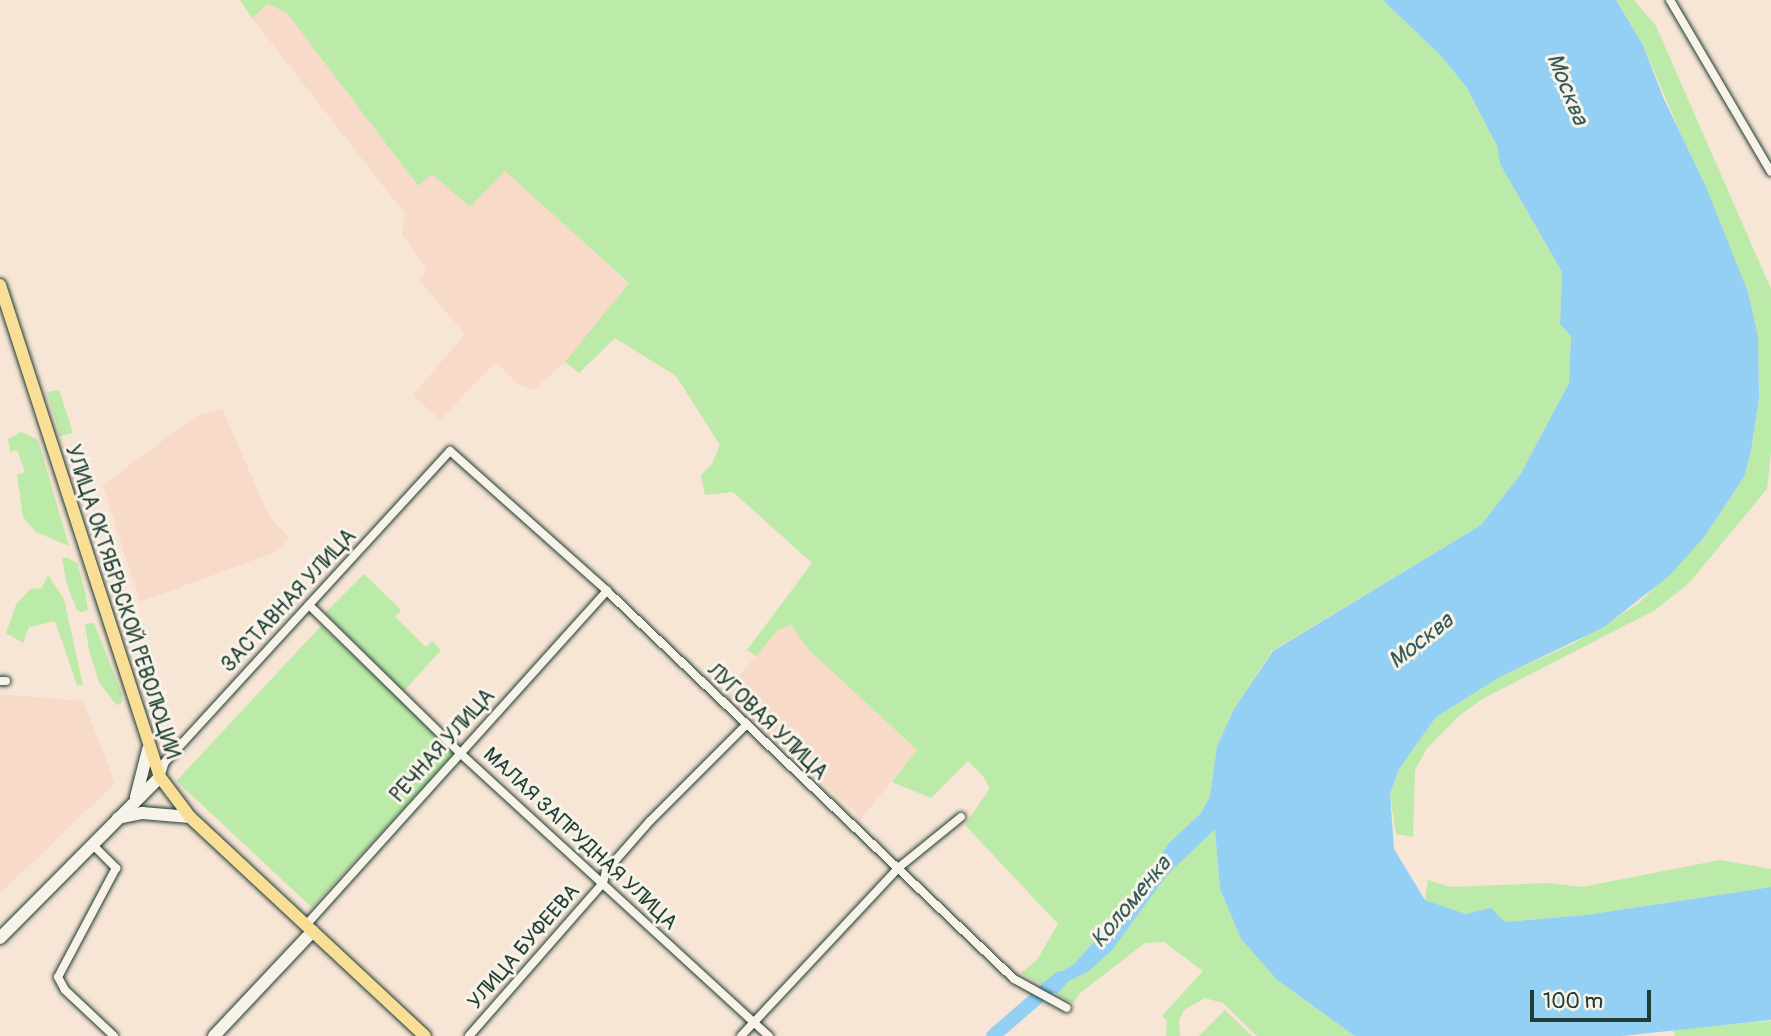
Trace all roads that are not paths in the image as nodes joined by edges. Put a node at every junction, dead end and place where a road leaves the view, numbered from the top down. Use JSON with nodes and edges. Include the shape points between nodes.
{"nodes":[{"id":1,"x":1670,"y":0,"type":"edge"},
{"id":2,"x":1771,"y":172,"type":"edge"},
{"id":3,"x":0,"y":285,"type":"edge"},
{"id":4,"x":450,"y":451,"type":"joint"},
{"id":5,"x":607,"y":591,"type":"junction"},
{"id":6,"x":309,"y":605,"type":"junction"},
{"id":7,"x":745,"y":726,"type":"junction"},
{"id":8,"x":148,"y":750,"type":"junction"},
{"id":9,"x":461,"y":754,"type":"junction"},
{"id":10,"x":160,"y":777,"type":"junction"},
{"id":11,"x":133,"y":803,"type":"junction"},
{"id":12,"x":190,"y":817,"type":"junction"},
{"id":13,"x":961,"y":817,"type":"dead end"},
{"id":14,"x":118,"y":818,"type":"junction"},
{"id":15,"x":93,"y":845,"type":"junction"},
{"id":16,"x":898,"y":868,"type":"junction"},
{"id":17,"x":603,"y":883,"type":"junction"},
{"id":18,"x":309,"y":928,"type":"junction"},
{"id":19,"x":2,"y":933,"type":"edge"},
{"id":20,"x":1067,"y":1008,"type":"dead end"},
{"id":21,"x":754,"y":1022,"type":"junction"},
{"id":22,"x":114,"y":1036,"type":"edge"},
{"id":23,"x":214,"y":1036,"type":"edge"},
{"id":24,"x":425,"y":1036,"type":"edge"},
{"id":25,"x":469,"y":1036,"type":"edge"},
{"id":26,"x":741,"y":1036,"type":"edge"},
{"id":27,"x":769,"y":1036,"type":"edge"}],
"edges":[{"from":1,"to":2,"type":"street"},
{"from":3,"to":8,"type":"main road","name":"УЛИЦА ОКТЯБРЬСКОЙ РЕВОЛЮЦИИ"},
{"from":4,"to":5,"type":"street","name":"ЛУГОВАЯ УЛИЦА"},
{"from":4,"to":6,"type":"street","name":"ЗАСТАВНАЯ УЛИЦА"},
{"from":5,"to":7,"type":"street","name":"ЛУГОВАЯ УЛИЦА"},
{"from":5,"to":9,"type":"street","name":"РЕЧНАЯ УЛИЦА"},
{"from":6,"to":9,"type":"street","name":"МАЛАЯ ЗАПРУДНАЯ УЛИЦА"},
{"from":6,"to":10,"type":"street","name":"ЗАСТАВНАЯ УЛИЦА","via":[[165,762]]},
{"from":7,"to":16,"type":"street","name":"ЛУГОВАЯ УЛИЦА"},
{"from":7,"to":17,"type":"street","name":"УЛИЦА БУФЕЕВА","via":[[650,821],[606,871]]},
{"from":8,"to":10,"type":"main road","name":"УЛИЦА ОКТЯБРЬСКОЙ РЕВОЛЮЦИИ"},
{"from":8,"to":11,"type":"main road"},
{"from":9,"to":17,"type":"street","name":"МАЛАЯ ЗАПРУДНАЯ УЛИЦА"},
{"from":9,"to":18,"type":"street","name":"РЕЧНАЯ УЛИЦА"},
{"from":10,"to":11,"type":"main road"},
{"from":10,"to":12,"type":"main road","name":"УЛИЦА ОКТЯБРЬСКОЙ РЕВОЛЮЦИИ"},
{"from":11,"to":14,"type":"main road"},
{"from":12,"to":14,"type":"main road","via":[[142,813]]},
{"from":12,"to":18,"type":"main road","name":"УЛИЦА ОКТЯБРЬСКОЙ РЕВОЛЮЦИИ"},
{"from":13,"to":16,"type":"street"},
{"from":14,"to":15,"type":"main road"},
{"from":15,"to":19,"type":"main road"},
{"from":15,"to":22,"type":"street","via":[[116,867],[59,970],[65,990]]},
{"from":16,"to":20,"type":"street","name":"ЛУГОВАЯ УЛИЦА","via":[[1014,979]]},
{"from":16,"to":21,"type":"street"},
{"from":17,"to":21,"type":"street","name":"МАЛАЯ ЗАПРУДНАЯ УЛИЦА"},
{"from":17,"to":25,"type":"street","name":"УЛИЦА БУФЕЕВА"},
{"from":18,"to":23,"type":"main road","name":"РЕЧНАЯ УЛИЦА"},
{"from":18,"to":24,"type":"main road","name":"УЛИЦА ОКТЯБРЬСКОЙ РЕВОЛЮЦИИ"},
{"from":21,"to":26,"type":"street"},
{"from":21,"to":27,"type":"street","name":"МАЛАЯ ЗАПРУДНАЯ УЛИЦА"}]}
